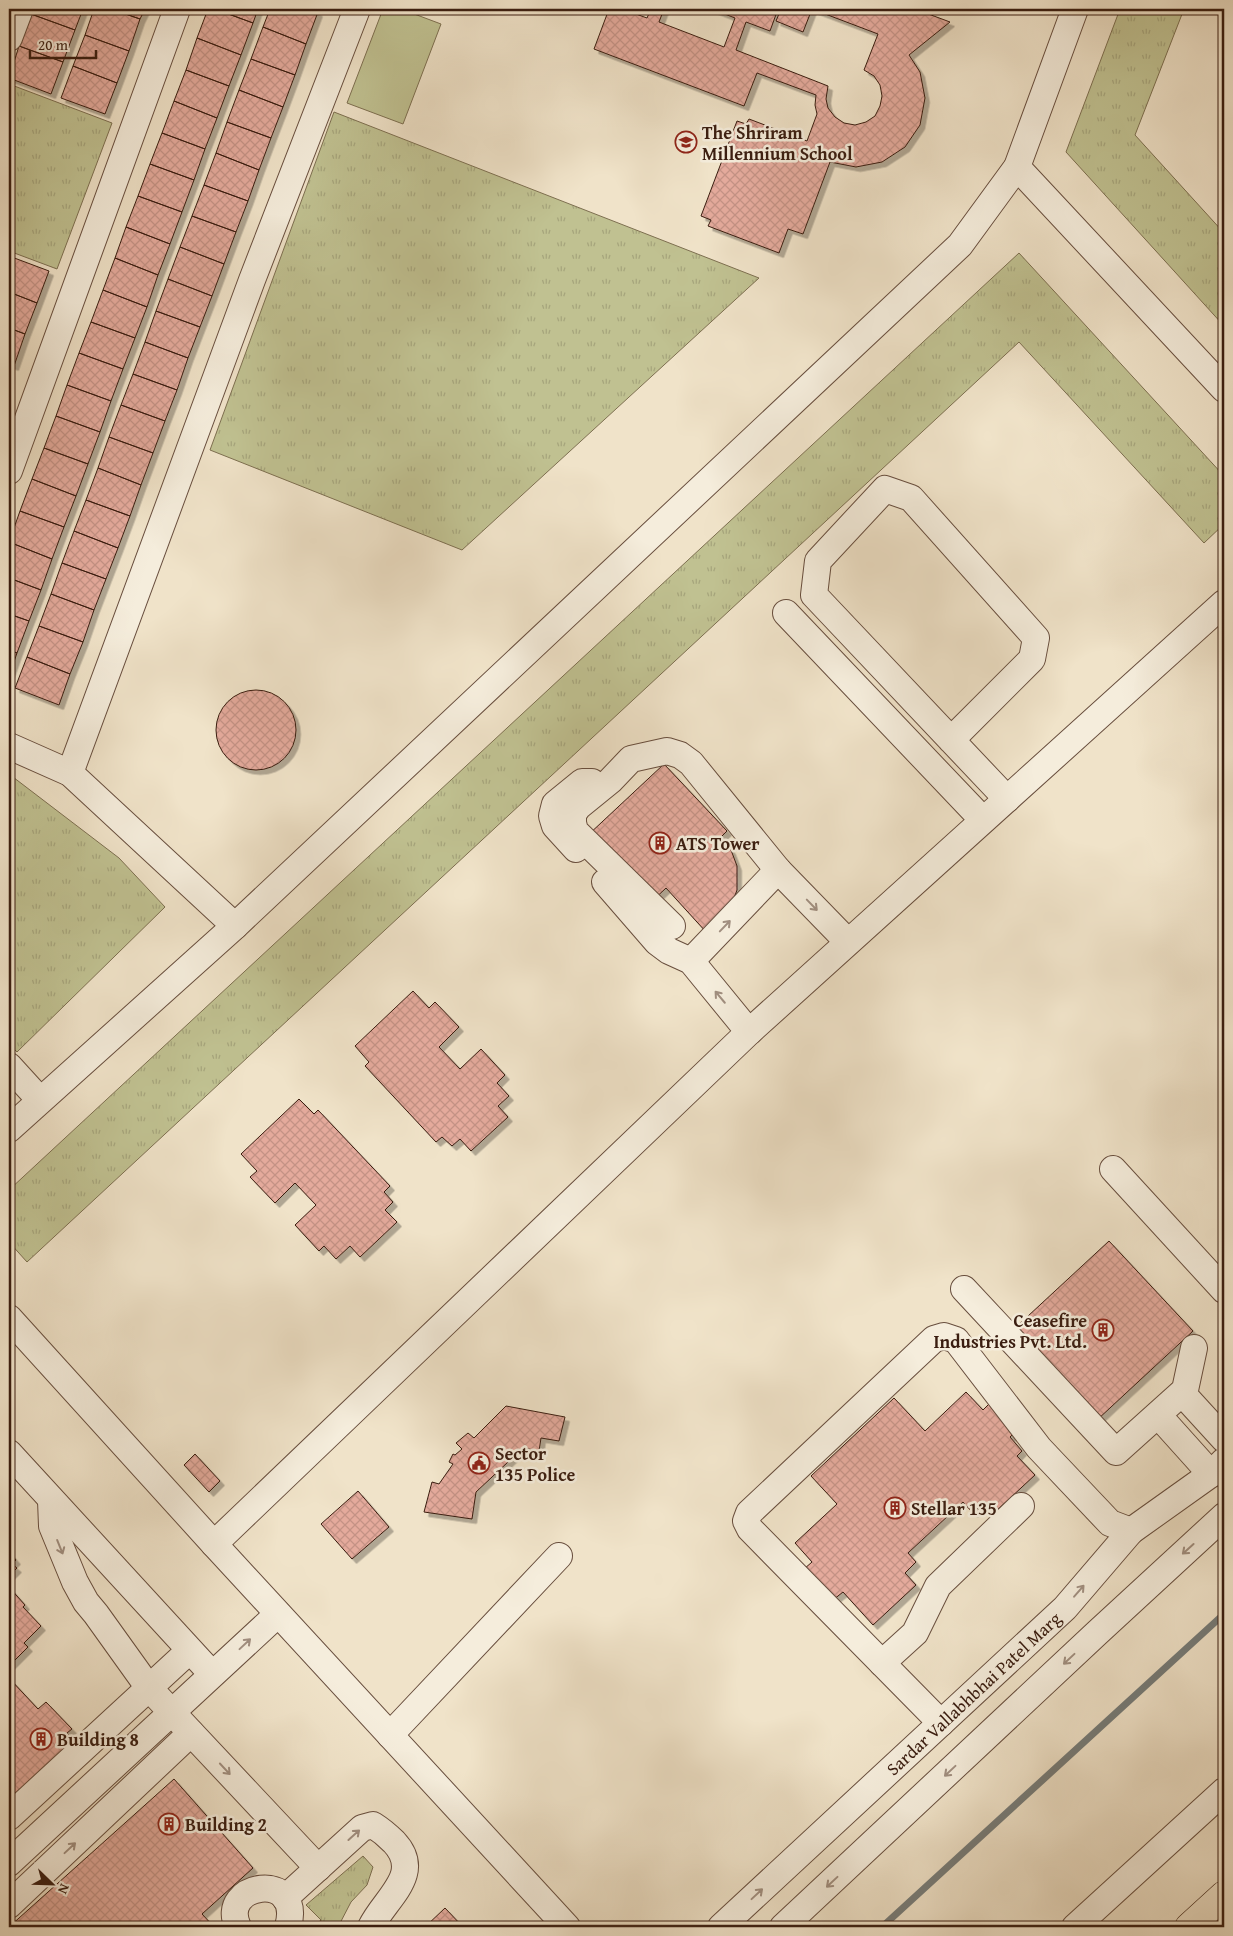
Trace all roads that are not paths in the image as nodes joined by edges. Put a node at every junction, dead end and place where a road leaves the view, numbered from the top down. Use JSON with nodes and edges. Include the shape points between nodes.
{"nodes":[{"id":1,"x":20,"y":9,"type":"edge"},
{"id":2,"x":177,"y":9,"type":"edge"},
{"id":3,"x":357,"y":9,"type":"edge"},
{"id":4,"x":1071,"y":10,"type":"edge"},
{"id":5,"x":9,"y":38,"type":"edge"},
{"id":6,"x":1017,"y":167,"type":"junction"},
{"id":7,"x":1224,"y":390,"type":"edge"},
{"id":8,"x":9,"y":471,"type":"edge"},
{"id":9,"x":1224,"y":603,"type":"edge"},
{"id":10,"x":786,"y":613,"type":"dead end"},
{"id":11,"x":951,"y":740,"type":"junction"},
{"id":12,"x":9,"y":746,"type":"edge"},
{"id":13,"x":70,"y":774,"type":"junction"},
{"id":14,"x":610,"y":781,"type":"junction"},
{"id":15,"x":1007,"y":799,"type":"junction"},
{"id":16,"x":983,"y":820,"type":"junction"},
{"id":17,"x":778,"y":870,"type":"junction"},
{"id":18,"x":235,"y":926,"type":"junction"},
{"id":19,"x":672,"y":926,"type":"dead end"},
{"id":20,"x":848,"y":942,"type":"junction"},
{"id":21,"x":691,"y":962,"type":"junction"},
{"id":22,"x":749,"y":1032,"type":"junction"},
{"id":23,"x":9,"y":1066,"type":"edge"},
{"id":24,"x":40,"y":1100,"type":"junction"},
{"id":25,"x":9,"y":1128,"type":"edge"},
{"id":26,"x":1113,"y":1170,"type":"dead end"},
{"id":27,"x":964,"y":1289,"type":"dead end"},
{"id":28,"x":1224,"y":1290,"type":"edge"},
{"id":29,"x":9,"y":1318,"type":"edge"},
{"id":30,"x":1194,"y":1348,"type":"dead end"},
{"id":31,"x":1182,"y":1393,"type":"junction"},
{"id":32,"x":1158,"y":1415,"type":"junction"},
{"id":33,"x":1224,"y":1439,"type":"edge"},
{"id":34,"x":9,"y":1453,"type":"edge"},
{"id":35,"x":1217,"y":1467,"type":"edge"},
{"id":36,"x":21,"y":1473,"type":"edge"},
{"id":37,"x":51,"y":1500,"type":"junction"},
{"id":38,"x":1021,"y":1506,"type":"dead end"},
{"id":39,"x":1224,"y":1516,"type":"edge"},
{"id":40,"x":1132,"y":1531,"type":"junction"},
{"id":41,"x":214,"y":1544,"type":"junction"},
{"id":42,"x":559,"y":1556,"type":"dead end"},
{"id":43,"x":278,"y":1614,"type":"junction"},
{"id":44,"x":189,"y":1651,"type":"junction"},
{"id":45,"x":882,"y":1663,"type":"junction"},
{"id":46,"x":212,"y":1674,"type":"junction"},
{"id":47,"x":149,"y":1688,"type":"junction"},
{"id":48,"x":172,"y":1712,"type":"junction"},
{"id":49,"x":941,"y":1723,"type":"junction"},
{"id":50,"x":191,"y":1733,"type":"junction"},
{"id":51,"x":390,"y":1735,"type":"junction"},
{"id":52,"x":1224,"y":1791,"type":"edge"},
{"id":53,"x":9,"y":1817,"type":"edge"},
{"id":54,"x":9,"y":1863,"type":"edge"},
{"id":55,"x":318,"y":1868,"type":"junction"},
{"id":56,"x":1224,"y":1895,"type":"edge"},
{"id":57,"x":285,"y":1898,"type":"junction"},
{"id":58,"x":9,"y":1905,"type":"edge"},
{"id":59,"x":238,"y":1927,"type":"edge"},
{"id":60,"x":288,"y":1927,"type":"edge"},
{"id":61,"x":371,"y":1927,"type":"edge"},
{"id":62,"x":567,"y":1927,"type":"edge"},
{"id":63,"x":721,"y":1927,"type":"edge"},
{"id":64,"x":783,"y":1927,"type":"edge"},
{"id":65,"x":1075,"y":1927,"type":"edge"},
{"id":66,"x":1189,"y":1927,"type":"edge"}],
"edges":[{"from":1,"to":5,"type":"street"},
{"from":2,"to":8,"type":"street"},
{"from":3,"to":13,"type":"street","via":[[252,280]]},
{"from":4,"to":6,"type":"street"},
{"from":6,"to":7,"type":"street"},
{"from":6,"to":18,"type":"street","via":[[960,245]]},
{"from":9,"to":15,"type":"street"},
{"from":10,"to":16,"type":"street"},
{"from":11,"to":11,"type":"street","via":[[814,595],[818,562],[885,489],[911,498],[1036,638],[1032,660]]},
{"from":11,"to":15,"type":"street"},
{"from":12,"to":13,"type":"street"},
{"from":13,"to":18,"type":"street"},
{"from":14,"to":17,"type":"street","via":[[631,760],[667,751],[680,754]]},
{"from":14,"to":19,"type":"street","via":[[573,814],[576,831]]},
{"from":14,"to":21,"type":"street","via":[[582,782],[555,804],[552,816],[555,826],[657,942]]},
{"from":15,"to":16,"type":"street"},
{"from":16,"to":20,"type":"street"},
{"from":17,"to":20,"type":"street","one_way":true},
{"from":21,"to":17,"type":"street","one_way":true},
{"from":18,"to":24,"type":"street"},
{"from":20,"to":22,"type":"street"},
{"from":22,"to":21,"type":"street","one_way":true},
{"from":22,"to":41,"type":"street"},
{"from":23,"to":24,"type":"street"},
{"from":24,"to":25,"type":"street"},
{"from":26,"to":28,"type":"street"},
{"from":27,"to":32,"type":"street","via":[[1116,1452]]},
{"from":29,"to":41,"type":"street"},
{"from":30,"to":31,"type":"street"},
{"from":31,"to":32,"type":"street"},
{"from":31,"to":33,"type":"street"},
{"from":32,"to":35,"type":"street"},
{"from":34,"to":36,"type":"street"},
{"from":35,"to":40,"type":"street","name":"Sardar Vallabhbhai Patel Marg"},
{"from":36,"to":37,"type":"street"},
{"from":37,"to":44,"type":"street"},
{"from":37,"to":47,"type":"street","one_way":true,"via":[[52,1526],[75,1582]]},
{"from":38,"to":45,"type":"street","via":[[938,1586],[915,1633]]},
{"from":39,"to":64,"type":"street","one_way":true},
{"from":40,"to":45,"type":"street","via":[[1110,1523],[1039,1448],[956,1340],[944,1336],[934,1339],[749,1513],[746,1521],[750,1529]]},
{"from":49,"to":40,"type":"street","name":"Sardar Vallabhbhai Patel Marg","one_way":true,"via":[[1065,1608]]},
{"from":41,"to":43,"type":"street"},
{"from":42,"to":51,"type":"street"},
{"from":46,"to":43,"type":"street","one_way":true},
{"from":43,"to":51,"type":"street"},
{"from":44,"to":46,"type":"street"},
{"from":44,"to":47,"type":"street"},
{"from":45,"to":49,"type":"street"},
{"from":46,"to":48,"type":"street"},
{"from":47,"to":48,"type":"street"},
{"from":47,"to":53,"type":"street"},
{"from":48,"to":50,"type":"street"},
{"from":48,"to":54,"type":"street"},
{"from":63,"to":49,"type":"street","name":"Sardar Vallabhbhai Patel Marg","one_way":true},
{"from":50,"to":55,"type":"street","one_way":true},
{"from":58,"to":50,"type":"street","one_way":true},
{"from":51,"to":62,"type":"street"},
{"from":52,"to":65,"type":"street"},
{"from":55,"to":57,"type":"street"},
{"from":55,"to":61,"type":"street","one_way":true,"via":[[362,1828],[373,1825],[402,1851],[406,1864],[404,1876]]},
{"from":56,"to":66,"type":"highway"},
{"from":57,"to":59,"type":"street","via":[[276,1890],[265,1887],[245,1894],[235,1914]]},
{"from":57,"to":60,"type":"street","via":[[290,1906]]}]}
